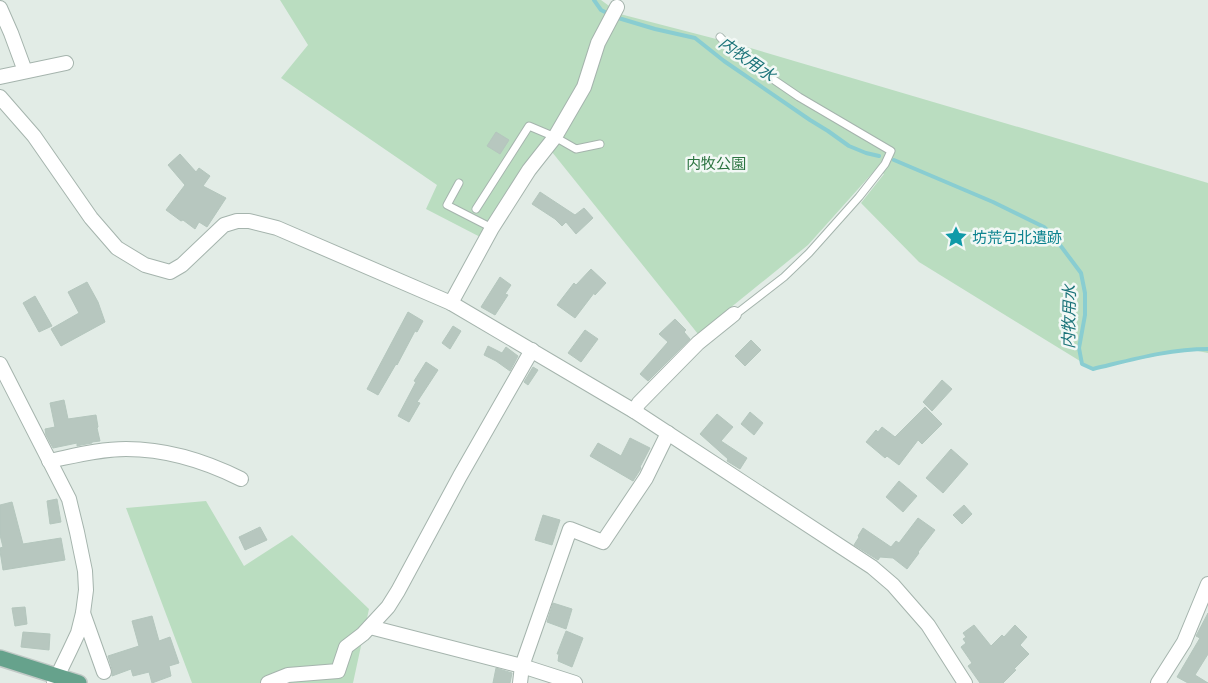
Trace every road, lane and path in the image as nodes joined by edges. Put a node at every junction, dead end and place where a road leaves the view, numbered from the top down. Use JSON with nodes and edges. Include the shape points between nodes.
{"nodes":[{"id":1,"x":0,"y":8,"type":"edge"},
{"id":2,"x":614,"y":13,"type":"dead end"},
{"id":3,"x":720,"y":37,"type":"dead end"},
{"id":4,"x":66,"y":63,"type":"dead end"},
{"id":5,"x":25,"y":71,"type":"junction"},
{"id":6,"x":0,"y":77,"type":"edge"},
{"id":7,"x":0,"y":97,"type":"edge"},
{"id":8,"x":555,"y":136,"type":"junction"},
{"id":9,"x":600,"y":144,"type":"dead end"},
{"id":10,"x":459,"y":183,"type":"dead end"},
{"id":11,"x":476,"y":208,"type":"dead end"},
{"id":12,"x":492,"y":228,"type":"junction"},
{"id":13,"x":451,"y":303,"type":"junction"},
{"id":14,"x":734,"y":314,"type":"joint"},
{"id":15,"x":532,"y":350,"type":"junction"},
{"id":16,"x":0,"y":364,"type":"edge"},
{"id":17,"x":634,"y":411,"type":"junction"},
{"id":18,"x":668,"y":433,"type":"junction"},
{"id":19,"x":49,"y":461,"type":"junction"},
{"id":20,"x":241,"y":479,"type":"dead end"},
{"id":21,"x":1208,"y":584,"type":"edge"},
{"id":22,"x":83,"y":613,"type":"junction"},
{"id":23,"x":370,"y":627,"type":"junction"},
{"id":24,"x":0,"y":658,"type":"edge"},
{"id":25,"x":522,"y":666,"type":"junction"},
{"id":26,"x":104,"y":672,"type":"dead end"},
{"id":27,"x":55,"y":680,"type":"edge"},
{"id":28,"x":79,"y":683,"type":"edge"},
{"id":29,"x":268,"y":683,"type":"edge"},
{"id":30,"x":520,"y":683,"type":"edge"},
{"id":31,"x":575,"y":683,"type":"edge"},
{"id":32,"x":965,"y":683,"type":"edge"},
{"id":33,"x":1158,"y":683,"type":"edge"}],
"edges":[{"from":1,"to":5,"type":"street"},
{"from":2,"to":8,"type":"street","via":[[598,43],[584,87]]},
{"from":3,"to":14,"type":"lane","via":[[736,54],[799,97],[891,151],[868,185],[808,253],[776,283]]},
{"from":4,"to":5,"type":"street"},
{"from":5,"to":6,"type":"street"},
{"from":7,"to":13,"type":"street","via":[[34,136],[91,218],[117,248],[145,266],[170,272],[182,265],[224,225],[249,221],[277,228]]},
{"from":8,"to":9,"type":"lane","via":[[576,149]]},
{"from":8,"to":11,"type":"lane","via":[[529,126]]},
{"from":8,"to":12,"type":"street"},
{"from":10,"to":12,"type":"lane","via":[[447,205]]},
{"from":12,"to":13,"type":"street"},
{"from":13,"to":15,"type":"street"},
{"from":14,"to":17,"type":"street","via":[[698,343]]},
{"from":15,"to":17,"type":"street"},
{"from":15,"to":23,"type":"street","via":[[398,591]]},
{"from":16,"to":19,"type":"street"},
{"from":17,"to":18,"type":"street"},
{"from":18,"to":25,"type":"street","via":[[646,478],[603,542],[570,529]]},
{"from":18,"to":32,"type":"street","via":[[893,584],[923,620]]},
{"from":19,"to":20,"type":"street","via":[[125,449],[152,450],[184,456]]},
{"from":19,"to":22,"type":"street","via":[[69,499],[77,532],[85,571]]},
{"from":21,"to":33,"type":"street","via":[[1184,642]]},
{"from":22,"to":26,"type":"street"},
{"from":22,"to":27,"type":"street","via":[[74,642]]},
{"from":23,"to":25,"type":"street"},
{"from":23,"to":29,"type":"street","via":[[346,647],[338,671],[288,676]]},
{"from":24,"to":27,"type":"main road"},
{"from":25,"to":30,"type":"street"},
{"from":25,"to":31,"type":"street"},
{"from":27,"to":28,"type":"main road"}]}
